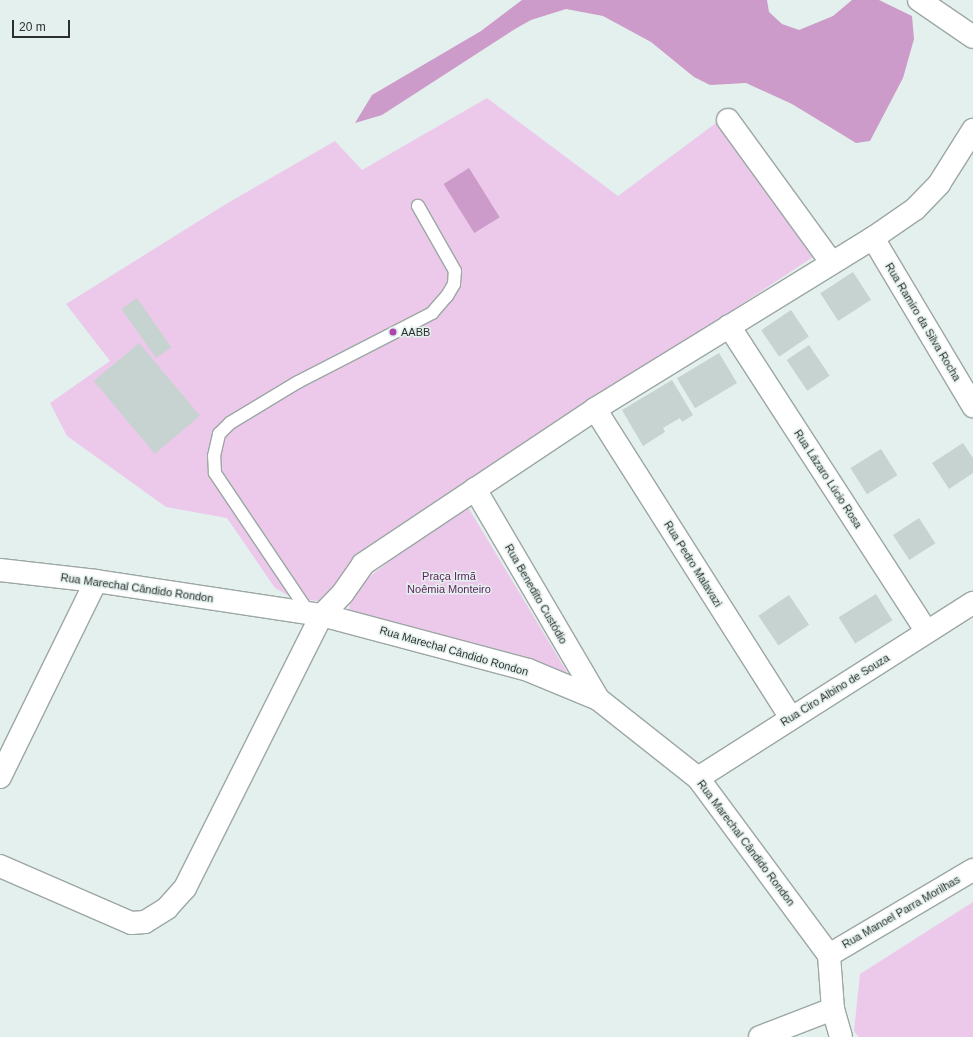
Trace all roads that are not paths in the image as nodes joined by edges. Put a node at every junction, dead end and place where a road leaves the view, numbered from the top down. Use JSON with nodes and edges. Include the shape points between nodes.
{"nodes":[{"id":1,"x":919,"y":0,"type":"edge"},
{"id":2,"x":973,"y":37,"type":"edge"},
{"id":3,"x":728,"y":120,"type":"dead end"},
{"id":4,"x":973,"y":130,"type":"edge"},
{"id":5,"x":418,"y":206,"type":"dead end"},
{"id":6,"x":873,"y":238,"type":"junction"},
{"id":7,"x":831,"y":262,"type":"junction"},
{"id":8,"x":730,"y":326,"type":"junction"},
{"id":9,"x":973,"y":406,"type":"edge"},
{"id":10,"x":595,"y":410,"type":"junction"},
{"id":11,"x":475,"y":489,"type":"junction"},
{"id":12,"x":0,"y":570,"type":"edge"},
{"id":13,"x":96,"y":581,"type":"junction"},
{"id":14,"x":973,"y":603,"type":"edge"},
{"id":15,"x":316,"y":614,"type":"junction"},
{"id":16,"x":927,"y":632,"type":"junction"},
{"id":17,"x":598,"y":699,"type":"junction"},
{"id":18,"x":791,"y":718,"type":"junction"},
{"id":19,"x":0,"y":777,"type":"edge"},
{"id":20,"x":698,"y":778,"type":"junction"},
{"id":21,"x":0,"y":866,"type":"edge"},
{"id":22,"x":973,"y":870,"type":"edge"},
{"id":23,"x":829,"y":955,"type":"junction"},
{"id":24,"x":833,"y":1009,"type":"junction"},
{"id":25,"x":760,"y":1037,"type":"edge"},
{"id":26,"x":841,"y":1037,"type":"edge"}],
"edges":[{"from":1,"to":2,"type":"street"},
{"from":3,"to":7,"type":"street"},
{"from":4,"to":6,"type":"street","via":[[939,184],[915,209]]},
{"from":5,"to":15,"type":"lane","via":[[455,271],[454,284],[448,296],[432,313],[298,382],[230,423],[219,434],[214,456],[215,473]]},
{"from":6,"to":7,"type":"street"},
{"from":6,"to":9,"type":"street","name":"Rua Ramiro da Silva Rocha"},
{"from":7,"to":8,"type":"street"},
{"from":8,"to":10,"type":"street"},
{"from":8,"to":16,"type":"street","name":"Rua Lázaro Lúcio Rosa"},
{"from":10,"to":11,"type":"street"},
{"from":10,"to":18,"type":"street","name":"Rua Pedro Malavazi"},
{"from":11,"to":15,"type":"street","via":[[363,564],[343,593]]},
{"from":11,"to":17,"type":"street","name":"Rua Benedito Custódio"},
{"from":12,"to":13,"type":"street","name":"Rua Marechal Cândido Rondon"},
{"from":13,"to":15,"type":"street","name":"Rua Marechal Cândido Rondon"},
{"from":13,"to":19,"type":"street"},
{"from":14,"to":16,"type":"street","name":"Rua Ciro Albino de Souza"},
{"from":15,"to":17,"type":"street","name":"Rua Marechal Cândido Rondon","via":[[528,670]]},
{"from":15,"to":21,"type":"street","via":[[185,888],[167,908],[145,922],[131,923]]},
{"from":16,"to":18,"type":"street","name":"Rua Ciro Albino de Souza"},
{"from":17,"to":20,"type":"street","name":"Rua Marechal Cândido Rondon"},
{"from":18,"to":20,"type":"street","name":"Rua Ciro Albino de Souza"},
{"from":20,"to":23,"type":"street","name":"Rua Marechal Cândido Rondon"},
{"from":22,"to":23,"type":"street","name":"Rua Manoel Parra Morilhas"},
{"from":23,"to":24,"type":"street"},
{"from":24,"to":25,"type":"street"},
{"from":24,"to":26,"type":"street"}]}
